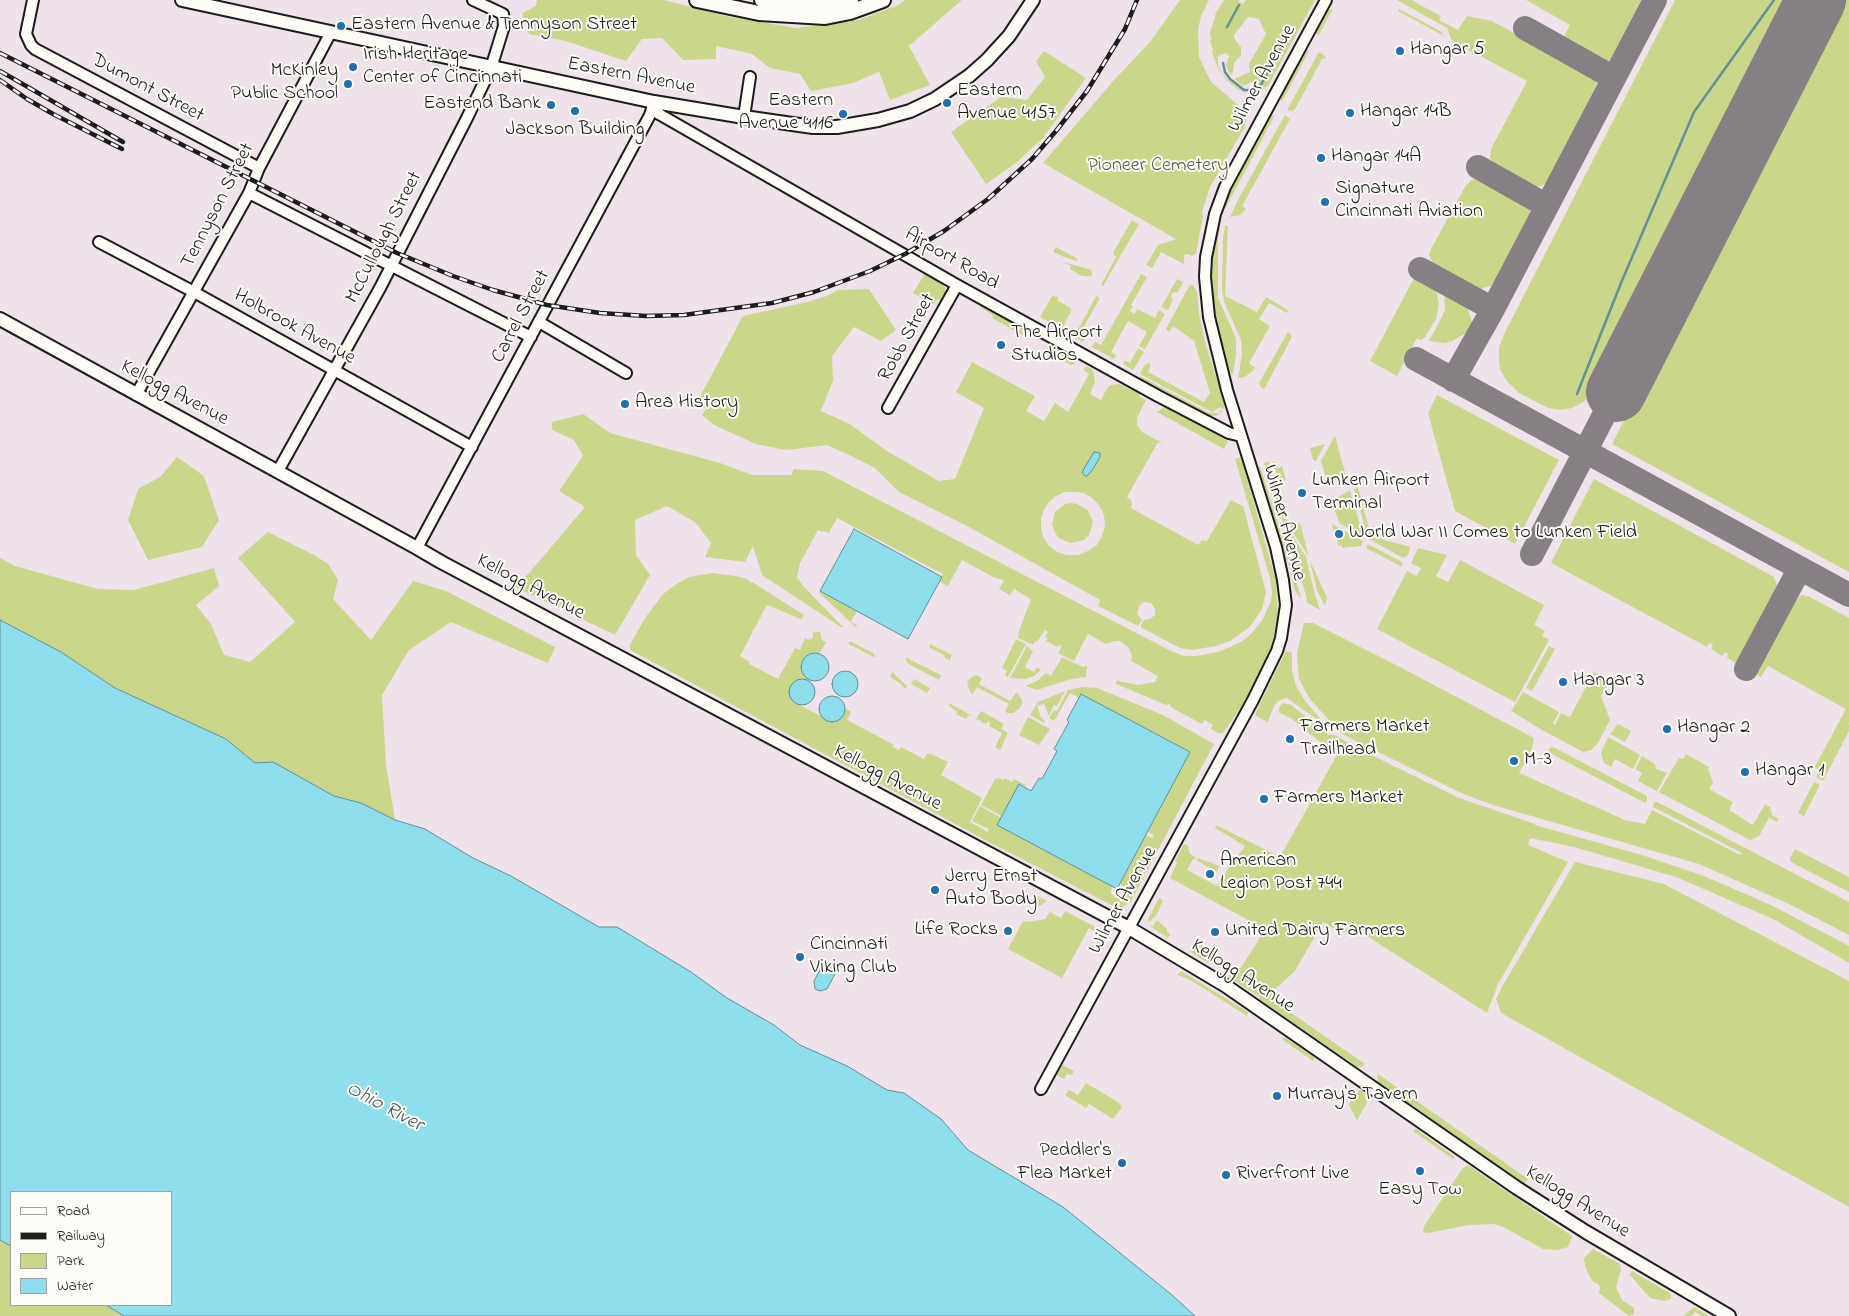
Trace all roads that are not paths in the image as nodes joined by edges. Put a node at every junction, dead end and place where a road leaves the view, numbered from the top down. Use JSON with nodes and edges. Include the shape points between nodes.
{"nodes":[{"id":1,"x":33,"y":0,"type":"edge"},
{"id":2,"x":182,"y":0,"type":"edge"},
{"id":3,"x":473,"y":0,"type":"edge"},
{"id":4,"x":698,"y":0,"type":"edge"},
{"id":5,"x":762,"y":0,"type":"edge"},
{"id":6,"x":851,"y":0,"type":"edge"},
{"id":7,"x":883,"y":0,"type":"edge"},
{"id":8,"x":1032,"y":0,"type":"edge"},
{"id":9,"x":1326,"y":0,"type":"edge"},
{"id":10,"x":211,"y":3,"type":"edge"},
{"id":11,"x":330,"y":32,"type":"junction"},
{"id":12,"x":491,"y":68,"type":"junction"},
{"id":13,"x":750,"y":77,"type":"dead end"},
{"id":14,"x":654,"y":102,"type":"junction"},
{"id":15,"x":744,"y":118,"type":"junction"},
{"id":16,"x":259,"y":168,"type":"junction"},
{"id":17,"x":249,"y":194,"type":"junction"},
{"id":18,"x":98,"y":242,"type":"dead end"},
{"id":19,"x":391,"y":266,"type":"junction"},
{"id":20,"x":957,"y":285,"type":"junction"},
{"id":21,"x":194,"y":292,"type":"junction"},
{"id":22,"x":0,"y":319,"type":"edge"},
{"id":23,"x":539,"y":322,"type":"junction"},
{"id":24,"x":531,"y":337,"type":"junction"},
{"id":25,"x":334,"y":369,"type":"junction"},
{"id":26,"x":626,"y":373,"type":"dead end"},
{"id":27,"x":136,"y":395,"type":"junction"},
{"id":28,"x":888,"y":408,"type":"dead end"},
{"id":29,"x":1241,"y":436,"type":"junction"},
{"id":30,"x":472,"y":447,"type":"junction"},
{"id":31,"x":278,"y":471,"type":"junction"},
{"id":32,"x":418,"y":548,"type":"junction"},
{"id":33,"x":1129,"y":928,"type":"junction"},
{"id":34,"x":1041,"y":1089,"type":"dead end"},
{"id":35,"x":1729,"y":1316,"type":"edge"}],
"edges":[{"from":1,"to":16,"type":"street","name":"Dumont Street","via":[[26,34],[35,49]]},
{"from":2,"to":10,"type":"main road","name":"Eastern Avenue"},
{"from":3,"to":12,"type":"street","name":"McCullough Street","via":[[503,14],[504,26]]},
{"from":4,"to":7,"type":"highway","via":[[759,13],[818,16],[850,12]]},
{"from":5,"to":6,"type":"highway","via":[[821,4]]},
{"from":8,"to":15,"type":"main road","name":"Eastern Avenue","via":[[1009,36],[987,60],[952,88],[910,111],[838,127]]},
{"from":9,"to":29,"type":"street","name":"Wilmer Avenue","via":[[1228,180],[1210,233],[1205,277],[1210,317]]},
{"from":10,"to":11,"type":"main road","name":"Eastern Avenue"},
{"from":11,"to":12,"type":"main road","name":"Eastern Avenue"},
{"from":11,"to":16,"type":"street","name":"Tennyson Street"},
{"from":12,"to":14,"type":"main road","name":"Eastern Avenue"},
{"from":12,"to":19,"type":"street","name":"McCullough Street"},
{"from":13,"to":15,"type":"street"},
{"from":14,"to":15,"type":"main road","name":"Eastern Avenue"},
{"from":14,"to":20,"type":"street","name":"Airport Road","via":[[659,114]]},
{"from":14,"to":23,"type":"street","name":"Carrel Street"},
{"from":16,"to":17,"type":"street","name":"Tennyson Street"},
{"from":17,"to":19,"type":"street"},
{"from":17,"to":21,"type":"street","name":"Tennyson Street"},
{"from":18,"to":21,"type":"street","name":"Holbrook Avenue"},
{"from":19,"to":24,"type":"street"},
{"from":19,"to":25,"type":"street","name":"McCullough Street"},
{"from":20,"to":28,"type":"street","name":"Robb Street"},
{"from":20,"to":29,"type":"street","name":"Airport Road","via":[[1158,396]]},
{"from":21,"to":25,"type":"street","name":"Holbrook Avenue"},
{"from":21,"to":27,"type":"street","name":"Tennyson Street"},
{"from":22,"to":27,"type":"main road","name":"Kellogg Avenue"},
{"from":23,"to":24,"type":"street","name":"Carrel Street"},
{"from":23,"to":26,"type":"street"},
{"from":24,"to":30,"type":"street","name":"Carrel Street"},
{"from":25,"to":30,"type":"street","name":"Holbrook Avenue"},
{"from":25,"to":31,"type":"street","name":"McCullough Street"},
{"from":27,"to":31,"type":"main road","name":"Kellogg Avenue"},
{"from":29,"to":33,"type":"street","name":"Wilmer Avenue","via":[[1276,547],[1283,580],[1286,605],[1282,638],[1254,700]]},
{"from":30,"to":32,"type":"street","name":"Carrel Street"},
{"from":31,"to":32,"type":"main road","name":"Kellogg Avenue"},
{"from":32,"to":33,"type":"main road","name":"Kellogg Avenue"},
{"from":33,"to":34,"type":"street","name":"Wilmer Avenue"},
{"from":33,"to":35,"type":"main road","name":"Kellogg Avenue","via":[[1226,986],[1517,1188]]}]}
